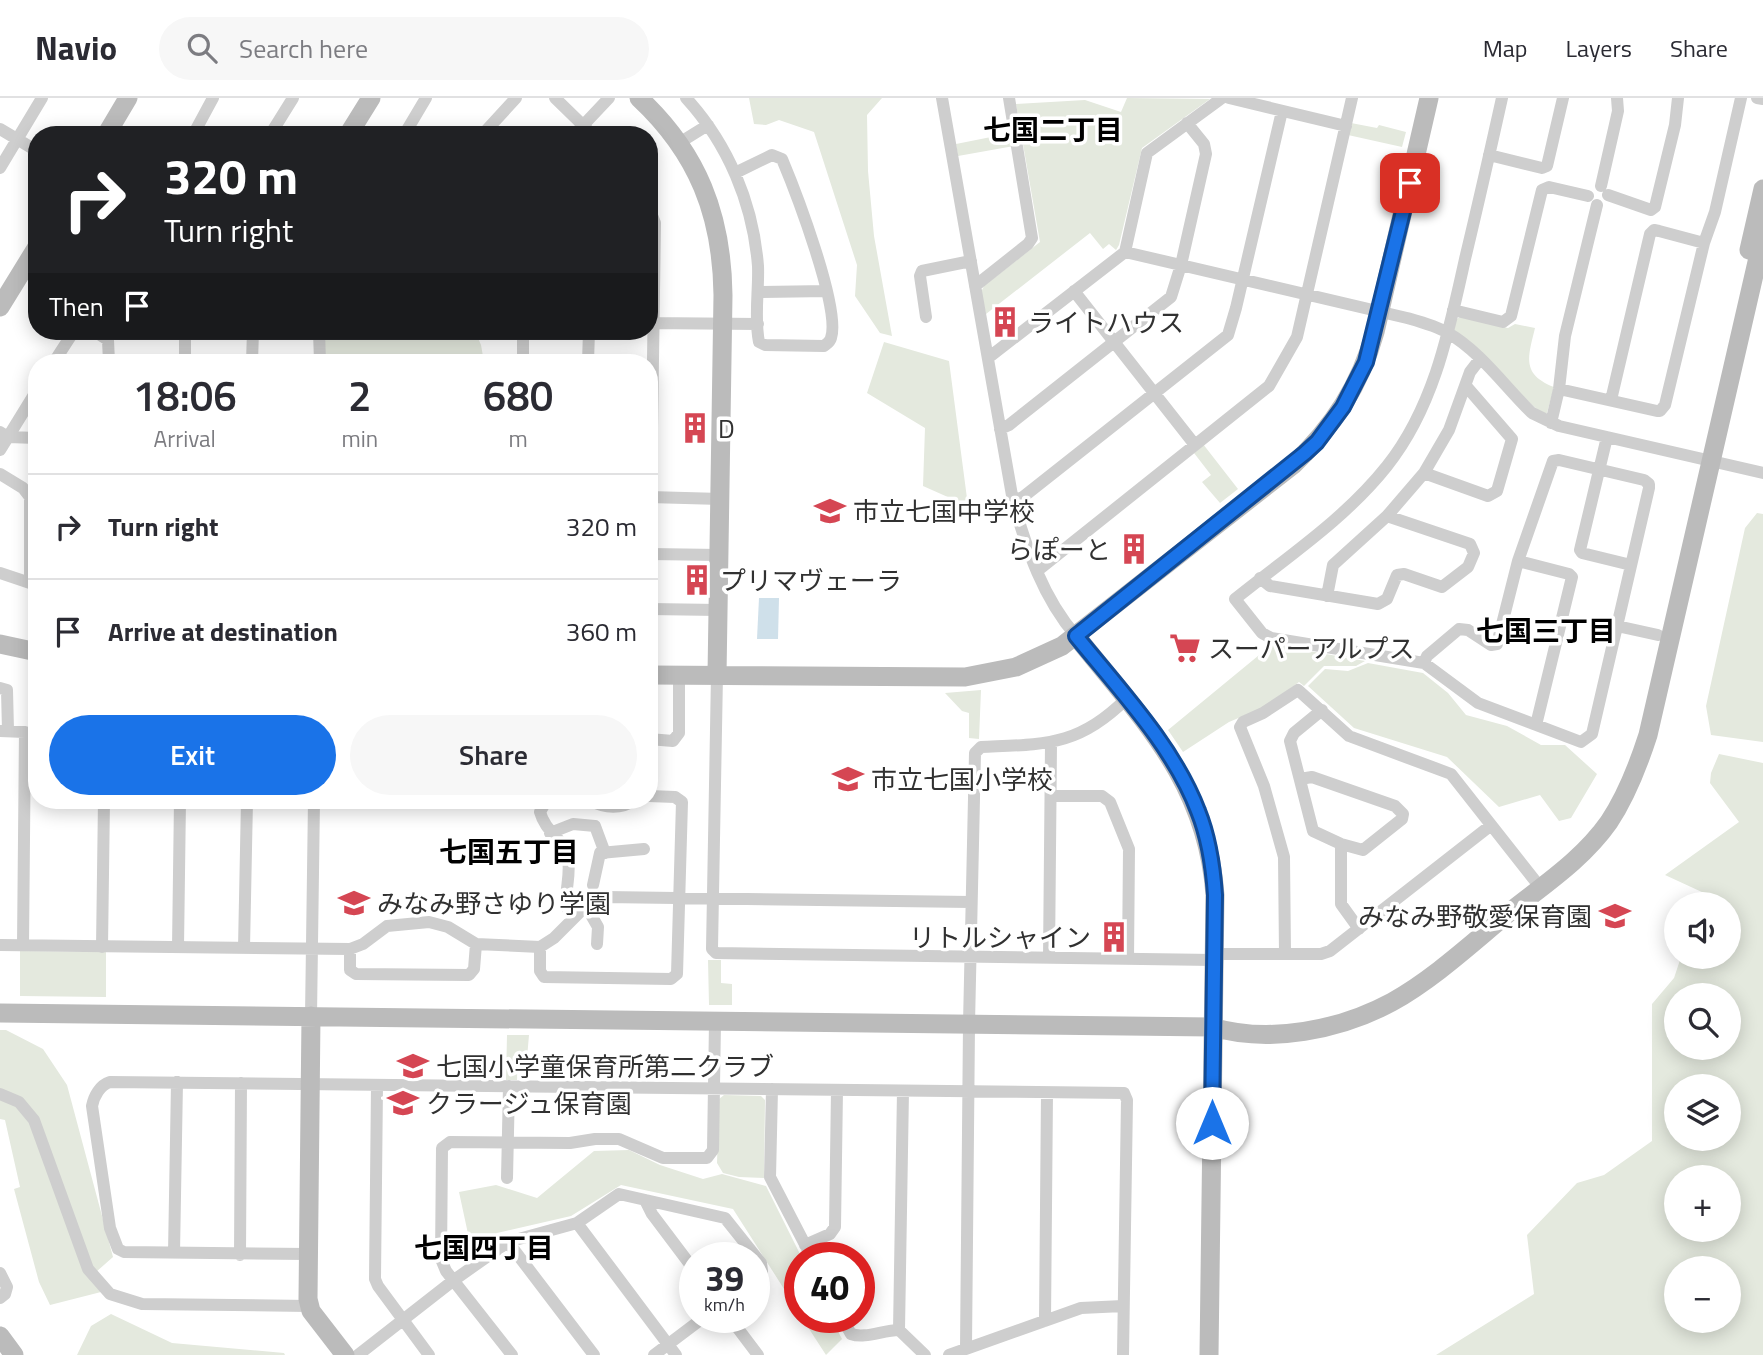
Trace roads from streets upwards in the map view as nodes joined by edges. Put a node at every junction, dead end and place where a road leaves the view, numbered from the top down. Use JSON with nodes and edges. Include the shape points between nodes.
{"nodes":[{"id":1,"x":42,"y":98,"type":"edge"},
{"id":2,"x":128,"y":98,"type":"edge"},
{"id":3,"x":213,"y":98,"type":"edge"},
{"id":4,"x":293,"y":98,"type":"edge"},
{"id":5,"x":371,"y":98,"type":"edge"},
{"id":6,"x":426,"y":98,"type":"edge"},
{"id":7,"x":516,"y":98,"type":"edge"},
{"id":8,"x":555,"y":98,"type":"edge"},
{"id":9,"x":609,"y":98,"type":"edge"},
{"id":10,"x":639,"y":98,"type":"edge"},
{"id":11,"x":686,"y":98,"type":"edge"},
{"id":12,"x":942,"y":98,"type":"edge"},
{"id":13,"x":1009,"y":98,"type":"edge"},
{"id":14,"x":1222,"y":98,"type":"edge"},
{"id":15,"x":1231,"y":98,"type":"edge"},
{"id":16,"x":1352,"y":98,"type":"edge"},
{"id":17,"x":1429,"y":98,"type":"edge"},
{"id":18,"x":1502,"y":98,"type":"edge"},
{"id":19,"x":1563,"y":98,"type":"edge"},
{"id":20,"x":1617,"y":98,"type":"edge"},
{"id":21,"x":1678,"y":98,"type":"edge"},
{"id":22,"x":1741,"y":98,"type":"edge"},
{"id":23,"x":1757,"y":98,"type":"edge"},
{"id":24,"x":1763,"y":99,"type":"edge"},
{"id":25,"x":1282,"y":111,"type":"junction"},
{"id":26,"x":1187,"y":123,"type":"junction"},
{"id":27,"x":708,"y":125,"type":"junction"},
{"id":28,"x":111,"y":126,"type":"edge"},
{"id":29,"x":198,"y":126,"type":"edge"},
{"id":30,"x":276,"y":126,"type":"edge"},
{"id":31,"x":354,"y":126,"type":"edge"},
{"id":32,"x":409,"y":126,"type":"edge"},
{"id":33,"x":490,"y":126,"type":"edge"},
{"id":34,"x":575,"y":126,"type":"edge"},
{"id":35,"x":582,"y":126,"type":"edge"},
{"id":36,"x":1346,"y":126,"type":"junction"},
{"id":37,"x":0,"y":129,"type":"edge"},
{"id":38,"x":18,"y":140,"type":"junction"},
{"id":39,"x":679,"y":143,"type":"junction"},
{"id":40,"x":28,"y":146,"type":"edge"},
{"id":41,"x":1489,"y":155,"type":"junction"},
{"id":42,"x":0,"y":168,"type":"edge"},
{"id":43,"x":735,"y":173,"type":"junction"},
{"id":44,"x":1604,"y":190,"type":"junction"},
{"id":45,"x":1763,"y":190,"type":"edge"},
{"id":46,"x":1592,"y":201,"type":"junction"},
{"id":47,"x":1763,"y":236,"type":"edge"},
{"id":48,"x":1704,"y":243,"type":"junction"},
{"id":49,"x":1125,"y":252,"type":"junction"},
{"id":50,"x":971,"y":261,"type":"junction"},
{"id":51,"x":28,"y":262,"type":"edge"},
{"id":52,"x":1181,"y":265,"type":"junction"},
{"id":53,"x":1242,"y":280,"type":"junction"},
{"id":54,"x":975,"y":286,"type":"junction"},
{"id":55,"x":827,"y":291,"type":"junction"},
{"id":56,"x":1074,"y":291,"type":"junction"},
{"id":57,"x":759,"y":292,"type":"junction"},
{"id":58,"x":1306,"y":296,"type":"junction"},
{"id":59,"x":0,"y":307,"type":"edge"},
{"id":60,"x":1453,"y":310,"type":"junction"},
{"id":61,"x":1380,"y":312,"type":"junction"},
{"id":62,"x":926,"y":317,"type":"dead end"},
{"id":63,"x":658,"y":323,"type":"edge"},
{"id":64,"x":723,"y":324,"type":"junction"},
{"id":65,"x":758,"y":324,"type":"junction"},
{"id":66,"x":1446,"y":332,"type":"junction"},
{"id":67,"x":1114,"y":342,"type":"junction"},
{"id":68,"x":988,"y":358,"type":"junction"},
{"id":69,"x":1480,"y":359,"type":"junction"},
{"id":70,"x":1466,"y":386,"type":"junction"},
{"id":71,"x":1559,"y":389,"type":"junction"},
{"id":72,"x":1156,"y":393,"type":"junction"},
{"id":73,"x":1611,"y":400,"type":"junction"},
{"id":74,"x":28,"y":402,"type":"edge"},
{"id":75,"x":1551,"y":423,"type":"junction"},
{"id":76,"x":1000,"y":429,"type":"junction"},
{"id":77,"x":4,"y":434,"type":"edge"},
{"id":78,"x":28,"y":437,"type":"edge"},
{"id":79,"x":1606,"y":437,"type":"junction"},
{"id":80,"x":1195,"y":445,"type":"junction"},
{"id":81,"x":0,"y":450,"type":"edge"},
{"id":82,"x":1705,"y":460,"type":"junction"},
{"id":83,"x":1599,"y":469,"type":"junction"},
{"id":84,"x":1424,"y":473,"type":"junction"},
{"id":85,"x":1763,"y":473,"type":"edge"},
{"id":86,"x":0,"y":474,"type":"edge"},
{"id":87,"x":28,"y":492,"type":"edge"},
{"id":88,"x":658,"y":497,"type":"edge"},
{"id":89,"x":721,"y":499,"type":"junction"},
{"id":90,"x":1013,"y":502,"type":"junction"},
{"id":91,"x":1387,"y":516,"type":"junction"},
{"id":92,"x":658,"y":554,"type":"edge"},
{"id":93,"x":720,"y":555,"type":"junction"},
{"id":94,"x":1518,"y":561,"type":"junction"},
{"id":95,"x":1631,"y":565,"type":"junction"},
{"id":96,"x":1037,"y":571,"type":"junction"},
{"id":97,"x":0,"y":573,"type":"edge"},
{"id":98,"x":1261,"y":578,"type":"junction"},
{"id":99,"x":28,"y":582,"type":"edge"},
{"id":100,"x":1327,"y":596,"type":"junction"},
{"id":101,"x":658,"y":609,"type":"edge"},
{"id":102,"x":719,"y":610,"type":"junction"},
{"id":103,"x":1617,"y":626,"type":"junction"},
{"id":104,"x":1658,"y":635,"type":"junction"},
{"id":105,"x":1076,"y":636,"type":"junction"},
{"id":106,"x":0,"y":644,"type":"edge"},
{"id":107,"x":28,"y":650,"type":"edge"},
{"id":108,"x":1424,"y":663,"type":"junction"},
{"id":109,"x":658,"y":675,"type":"edge"},
{"id":110,"x":680,"y":675,"type":"junction"},
{"id":111,"x":717,"y":675,"type":"junction"},
{"id":112,"x":0,"y":688,"type":"edge"},
{"id":113,"x":1126,"y":699,"type":"junction"},
{"id":114,"x":1322,"y":710,"type":"junction"},
{"id":115,"x":1536,"y":725,"type":"junction"},
{"id":116,"x":4,"y":731,"type":"edge"},
{"id":117,"x":658,"y":740,"type":"edge"},
{"id":118,"x":1051,"y":744,"type":"junction"},
{"id":119,"x":1300,"y":779,"type":"junction"},
{"id":120,"x":658,"y":796,"type":"edge"},
{"id":121,"x":1051,"y":796,"type":"junction"},
{"id":122,"x":104,"y":809,"type":"edge"},
{"id":123,"x":180,"y":809,"type":"edge"},
{"id":124,"x":247,"y":809,"type":"edge"},
{"id":125,"x":314,"y":809,"type":"edge"},
{"id":126,"x":542,"y":809,"type":"edge"},
{"id":127,"x":1490,"y":826,"type":"junction"},
{"id":128,"x":550,"y":833,"type":"junction"},
{"id":129,"x":1341,"y":844,"type":"junction"},
{"id":130,"x":644,"y":849,"type":"dead end"},
{"id":131,"x":605,"y":853,"type":"junction"},
{"id":132,"x":568,"y":880,"type":"junction"},
{"id":133,"x":1537,"y":883,"type":"junction"},
{"id":134,"x":593,"y":885,"type":"junction"},
{"id":135,"x":679,"y":898,"type":"junction"},
{"id":136,"x":598,"y":900,"type":"junction"},
{"id":137,"x":713,"y":900,"type":"junction"},
{"id":138,"x":971,"y":902,"type":"junction"},
{"id":139,"x":586,"y":906,"type":"junction"},
{"id":140,"x":573,"y":919,"type":"junction"},
{"id":141,"x":1359,"y":929,"type":"junction"},
{"id":142,"x":476,"y":944,"type":"junction"},
{"id":143,"x":597,"y":944,"type":"dead end"},
{"id":144,"x":0,"y":945,"type":"edge"},
{"id":145,"x":23,"y":945,"type":"junction"},
{"id":146,"x":102,"y":947,"type":"junction"},
{"id":147,"x":178,"y":947,"type":"junction"},
{"id":148,"x":540,"y":947,"type":"junction"},
{"id":149,"x":244,"y":948,"type":"junction"},
{"id":150,"x":313,"y":949,"type":"junction"},
{"id":151,"x":350,"y":949,"type":"junction"},
{"id":152,"x":1284,"y":954,"type":"junction"},
{"id":153,"x":970,"y":957,"type":"junction"},
{"id":154,"x":1214,"y":957,"type":"junction"},
{"id":155,"x":1049,"y":958,"type":"junction"},
{"id":156,"x":1128,"y":959,"type":"junction"},
{"id":157,"x":0,"y":1013,"type":"edge"},
{"id":158,"x":312,"y":1016,"type":"junction"},
{"id":159,"x":715,"y":1022,"type":"junction"},
{"id":160,"x":969,"y":1024,"type":"junction"},
{"id":161,"x":1212,"y":1027,"type":"junction"},
{"id":162,"x":177,"y":1082,"type":"junction"},
{"id":163,"x":242,"y":1083,"type":"junction"},
{"id":164,"x":310,"y":1084,"type":"junction"},
{"id":165,"x":377,"y":1085,"type":"junction"},
{"id":166,"x":509,"y":1086,"type":"junction"},
{"id":167,"x":713,"y":1089,"type":"junction"},
{"id":168,"x":772,"y":1089,"type":"junction"},
{"id":169,"x":837,"y":1090,"type":"junction"},
{"id":170,"x":903,"y":1091,"type":"junction"},
{"id":171,"x":968,"y":1091,"type":"junction"},
{"id":172,"x":1047,"y":1093,"type":"junction"},
{"id":173,"x":0,"y":1094,"type":"edge"},
{"id":174,"x":508,"y":1142,"type":"junction"},
{"id":175,"x":507,"y":1178,"type":"dead end"},
{"id":176,"x":645,"y":1200,"type":"junction"},
{"id":177,"x":577,"y":1223,"type":"junction"},
{"id":178,"x":508,"y":1242,"type":"junction"},
{"id":179,"x":744,"y":1242,"type":"edge"},
{"id":180,"x":803,"y":1242,"type":"edge"},
{"id":181,"x":812,"y":1242,"type":"edge"},
{"id":182,"x":679,"y":1250,"type":"edge"},
{"id":183,"x":174,"y":1253,"type":"junction"},
{"id":184,"x":308,"y":1254,"type":"junction"},
{"id":185,"x":240,"y":1255,"type":"junction"},
{"id":186,"x":0,"y":1273,"type":"edge"},
{"id":187,"x":454,"y":1280,"type":"junction"},
{"id":188,"x":0,"y":1298,"type":"edge"},
{"id":189,"x":309,"y":1306,"type":"junction"},
{"id":190,"x":1123,"y":1306,"type":"junction"},
{"id":191,"x":402,"y":1320,"type":"junction"},
{"id":192,"x":1045,"y":1321,"type":"junction"},
{"id":193,"x":899,"y":1330,"type":"junction"},
{"id":194,"x":875,"y":1332,"type":"edge"},
{"id":195,"x":689,"y":1333,"type":"edge"},
{"id":196,"x":741,"y":1333,"type":"edge"},
{"id":197,"x":850,"y":1333,"type":"edge"},
{"id":198,"x":872,"y":1333,"type":"edge"},
{"id":199,"x":0,"y":1336,"type":"edge"},
{"id":200,"x":966,"y":1348,"type":"junction"},
{"id":201,"x":672,"y":1350,"type":"edge"},
{"id":202,"x":14,"y":1355,"type":"edge"},
{"id":203,"x":345,"y":1355,"type":"edge"},
{"id":204,"x":358,"y":1355,"type":"edge"},
{"id":205,"x":429,"y":1355,"type":"edge"},
{"id":206,"x":512,"y":1355,"type":"edge"},
{"id":207,"x":594,"y":1355,"type":"edge"},
{"id":208,"x":654,"y":1355,"type":"edge"},
{"id":209,"x":758,"y":1355,"type":"edge"},
{"id":210,"x":925,"y":1355,"type":"edge"},
{"id":211,"x":949,"y":1355,"type":"edge"},
{"id":212,"x":1123,"y":1355,"type":"edge"},
{"id":213,"x":1209,"y":1355,"type":"edge"}],
"edges":[{"from":1,"to":38,"type":"street"},
{"from":2,"to":28,"type":"street"},
{"from":3,"to":29,"type":"street"},
{"from":4,"to":30,"type":"street"},
{"from":5,"to":31,"type":"street"},
{"from":6,"to":32,"type":"street"},
{"from":7,"to":33,"type":"street"},
{"from":8,"to":34,"type":"street"},
{"from":9,"to":35,"type":"street"},
{"from":10,"to":39,"type":"street"},
{"from":11,"to":27,"type":"street"},
{"from":12,"to":50,"type":"street"},
{"from":13,"to":54,"type":"street","via":[[1032,238]]},
{"from":14,"to":26,"type":"street"},
{"from":15,"to":25,"type":"street"},
{"from":16,"to":36,"type":"street"},
{"from":17,"to":61,"type":"street"},
{"from":18,"to":41,"type":"street"},
{"from":19,"to":41,"type":"street","via":[[1547,166]]},
{"from":20,"to":44,"type":"street"},
{"from":21,"to":44,"type":"street","via":[[1655,207],[1651,210]]},
{"from":22,"to":48,"type":"street"},
{"from":23,"to":24,"type":"street"},
{"from":25,"to":36,"type":"street"},
{"from":25,"to":53,"type":"street"},
{"from":26,"to":49,"type":"street","via":[[1147,153]]},
{"from":26,"to":52,"type":"street","via":[[1204,144],[1206,154]]},
{"from":27,"to":39,"type":"street"},
{"from":27,"to":43,"type":"street"},
{"from":36,"to":58,"type":"street"},
{"from":37,"to":38,"type":"street"},
{"from":38,"to":40,"type":"street"},
{"from":38,"to":42,"type":"street"},
{"from":39,"to":64,"type":"street","via":[[702,183],[718,230]]},
{"from":41,"to":60,"type":"street"},
{"from":43,"to":55,"type":"street","via":[[772,155],[782,159]]},
{"from":43,"to":57,"type":"street","via":[[755,240]]},
{"from":44,"to":46,"type":"street","via":[[1592,187]]},
{"from":45,"to":82,"type":"street"},
{"from":46,"to":60,"type":"street","via":[[1549,187],[1542,190],[1507,321]]},
{"from":46,"to":71,"type":"street"},
{"from":47,"to":82,"type":"street"},
{"from":48,"to":73,"type":"street","via":[[1665,405],[1657,411]]},
{"from":48,"to":73,"type":"street","via":[[1654,230],[1650,234]]},
{"from":49,"to":52,"type":"street"},
{"from":49,"to":56,"type":"street"},
{"from":50,"to":54,"type":"street"},
{"from":50,"to":62,"type":"street","via":[[922,271]]},
{"from":51,"to":59,"type":"street"},
{"from":52,"to":53,"type":"street"},
{"from":52,"to":67,"type":"street","via":[[1171,297]]},
{"from":53,"to":58,"type":"street"},
{"from":53,"to":72,"type":"street","via":[[1228,335]]},
{"from":54,"to":68,"type":"street"},
{"from":55,"to":57,"type":"street"},
{"from":55,"to":65,"type":"street","via":[[832,336],[824,346],[765,345],[759,342]]},
{"from":56,"to":67,"type":"street"},
{"from":56,"to":68,"type":"street"},
{"from":57,"to":65,"type":"street"},
{"from":58,"to":61,"type":"street"},
{"from":58,"to":80,"type":"street","via":[[1297,337],[1266,390]]},
{"from":60,"to":66,"type":"street"},
{"from":61,"to":66,"type":"street"},
{"from":61,"to":105,"type":"street","via":[[1355,387],[1317,442]]},
{"from":63,"to":64,"type":"street"},
{"from":64,"to":65,"type":"street"},
{"from":64,"to":89,"type":"street"},
{"from":66,"to":69,"type":"street"},
{"from":66,"to":98,"type":"street","via":[[1427,397],[1388,465],[1340,516]]},
{"from":67,"to":72,"type":"street"},
{"from":67,"to":76,"type":"street"},
{"from":68,"to":76,"type":"street"},
{"from":69,"to":70,"type":"street"},
{"from":69,"to":75,"type":"street","via":[[1532,413]]},
{"from":70,"to":84,"type":"street","via":[[1449,430]]},
{"from":70,"to":84,"type":"street","via":[[1512,439],[1497,491],[1488,496]]},
{"from":71,"to":73,"type":"street"},
{"from":71,"to":75,"type":"street"},
{"from":72,"to":80,"type":"street"},
{"from":72,"to":90,"type":"street"},
{"from":74,"to":77,"type":"street"},
{"from":75,"to":79,"type":"street"},
{"from":76,"to":90,"type":"street"},
{"from":77,"to":78,"type":"street"},
{"from":77,"to":81,"type":"street"},
{"from":79,"to":82,"type":"street"},
{"from":79,"to":83,"type":"street"},
{"from":80,"to":96,"type":"street"},
{"from":82,"to":85,"type":"street"},
{"from":82,"to":104,"type":"street"},
{"from":82,"to":133,"type":"street","via":[[1639,764],[1621,802],[1595,839],[1570,865]]},
{"from":83,"to":94,"type":"street","via":[[1559,460],[1551,463]]},
{"from":83,"to":95,"type":"street","via":[[1649,484]]},
{"from":83,"to":95,"type":"street","via":[[1580,550]]},
{"from":84,"to":91,"type":"street"},
{"from":86,"to":87,"type":"street"},
{"from":88,"to":89,"type":"street"},
{"from":89,"to":93,"type":"street"},
{"from":90,"to":96,"type":"street"},
{"from":91,"to":100,"type":"street","via":[[1333,565]]},
{"from":91,"to":100,"type":"street","via":[[1470,544],[1472,561],[1443,587],[1400,574],[1387,599],[1378,604]]},
{"from":92,"to":93,"type":"street"},
{"from":93,"to":102,"type":"street"},
{"from":94,"to":108,"type":"street","via":[[1497,644],[1460,629]]},
{"from":94,"to":115,"type":"street","via":[[1572,577]]},
{"from":95,"to":103,"type":"street"},
{"from":96,"to":105,"type":"street","via":[[1054,609]]},
{"from":97,"to":99,"type":"street"},
{"from":98,"to":100,"type":"street","via":[[1270,586]]},
{"from":98,"to":108,"type":"street","via":[[1235,599],[1266,636]]},
{"from":101,"to":102,"type":"street"},
{"from":102,"to":111,"type":"street"},
{"from":103,"to":104,"type":"street"},
{"from":103,"to":115,"type":"street","via":[[1589,739],[1581,742]]},
{"from":104,"to":133,"type":"street","via":[[1636,732],[1610,797]]},
{"from":105,"to":111,"type":"street","via":[[1031,661],[965,677]]},
{"from":105,"to":113,"type":"street"},
{"from":106,"to":107,"type":"street"},
{"from":108,"to":115,"type":"street","via":[[1478,703]]},
{"from":109,"to":110,"type":"street"},
{"from":110,"to":111,"type":"street"},
{"from":110,"to":117,"type":"street","via":[[679,733],[673,741]]},
{"from":111,"to":137,"type":"street"},
{"from":112,"to":116,"type":"street","via":[[7,690]]},
{"from":113,"to":118,"type":"street","via":[[1090,728]]},
{"from":113,"to":154,"type":"street","via":[[1174,762],[1199,813],[1213,873]]},
{"from":114,"to":119,"type":"street","via":[[1290,741]]},
{"from":114,"to":127,"type":"street","via":[[1353,738],[1451,774]]},
{"from":114,"to":152,"type":"street","via":[[1298,690],[1240,726],[1265,786],[1284,857]]},
{"from":116,"to":145,"type":"street","via":[[25,732]]},
{"from":118,"to":121,"type":"street"},
{"from":118,"to":138,"type":"street","via":[[981,747],[975,753]]},
{"from":119,"to":129,"type":"street","via":[[1313,831]]},
{"from":119,"to":129,"type":"street","via":[[1312,777],[1395,806],[1403,814],[1367,849]]},
{"from":120,"to":135,"type":"street","via":[[682,802]]},
{"from":121,"to":155,"type":"street"},
{"from":121,"to":156,"type":"street","via":[[1102,796],[1110,802],[1129,849]]},
{"from":122,"to":146,"type":"street"},
{"from":123,"to":147,"type":"street"},
{"from":124,"to":149,"type":"street"},
{"from":125,"to":150,"type":"street"},
{"from":126,"to":128,"type":"street"},
{"from":127,"to":133,"type":"street"},
{"from":127,"to":141,"type":"street"},
{"from":128,"to":131,"type":"street","via":[[573,824],[595,827]]},
{"from":128,"to":132,"type":"street","via":[[562,842]]},
{"from":129,"to":141,"type":"street","via":[[1341,904]]},
{"from":130,"to":131,"type":"street"},
{"from":131,"to":134,"type":"street","via":[[600,853]]},
{"from":132,"to":134,"type":"street"},
{"from":132,"to":140,"type":"street","via":[[565,908]]},
{"from":133,"to":161,"type":"street","via":[[1385,992],[1325,1016],[1231,1020]]},
{"from":134,"to":136,"type":"street"},
{"from":135,"to":136,"type":"street"},
{"from":135,"to":137,"type":"street"},
{"from":135,"to":148,"type":"street","via":[[678,970],[671,979],[544,977]]},
{"from":136,"to":139,"type":"street"},
{"from":137,"to":138,"type":"street"},
{"from":137,"to":153,"type":"street","via":[[712,949],[716,953]]},
{"from":138,"to":153,"type":"street"},
{"from":139,"to":140,"type":"street"},
{"from":139,"to":143,"type":"street","via":[[598,927]]},
{"from":140,"to":148,"type":"street"},
{"from":141,"to":152,"type":"street","via":[[1321,954]]},
{"from":142,"to":148,"type":"street"},
{"from":142,"to":151,"type":"street","via":[[448,927],[408,922],[387,926]]},
{"from":142,"to":151,"type":"street","via":[[474,970],[469,975],[356,974],[350,970]]},
{"from":144,"to":145,"type":"street"},
{"from":145,"to":146,"type":"street"},
{"from":146,"to":147,"type":"street"},
{"from":147,"to":149,"type":"street"},
{"from":149,"to":150,"type":"street"},
{"from":150,"to":151,"type":"street"},
{"from":150,"to":158,"type":"street"},
{"from":152,"to":154,"type":"street"},
{"from":153,"to":155,"type":"street"},
{"from":153,"to":160,"type":"street"},
{"from":154,"to":156,"type":"street"},
{"from":154,"to":161,"type":"street"},
{"from":155,"to":156,"type":"street"},
{"from":157,"to":158,"type":"street"},
{"from":158,"to":159,"type":"street"},
{"from":158,"to":164,"type":"street"},
{"from":159,"to":160,"type":"street"},
{"from":159,"to":167,"type":"street"},
{"from":160,"to":161,"type":"street"},
{"from":160,"to":171,"type":"street"},
{"from":161,"to":213,"type":"street"},
{"from":162,"to":163,"type":"street"},
{"from":162,"to":183,"type":"street"},
{"from":162,"to":183,"type":"street","via":[[110,1082],[95,1096],[92,1106],[116,1246],[124,1252]]},
{"from":163,"to":164,"type":"street"},
{"from":163,"to":185,"type":"street"},
{"from":164,"to":165,"type":"street"},
{"from":164,"to":184,"type":"street"},
{"from":165,"to":166,"type":"street"},
{"from":165,"to":191,"type":"street","via":[[375,1279]]},
{"from":166,"to":167,"type":"street"},
{"from":166,"to":174,"type":"street"},
{"from":167,"to":168,"type":"street"},
{"from":167,"to":174,"type":"street","via":[[713,1150],[707,1158],[663,1158],[619,1139]]},
{"from":168,"to":169,"type":"street"},
{"from":168,"to":180,"type":"street","via":[[770,1177]]},
{"from":169,"to":170,"type":"street"},
{"from":169,"to":181,"type":"street","via":[[835,1227]]},
{"from":170,"to":171,"type":"street"},
{"from":170,"to":193,"type":"street"},
{"from":171,"to":172,"type":"street"},
{"from":171,"to":200,"type":"street"},
{"from":172,"to":190,"type":"street","via":[[1126,1096]]},
{"from":172,"to":192,"type":"street"},
{"from":173,"to":189,"type":"street","via":[[19,1102],[34,1120],[88,1269],[110,1294],[142,1304]]},
{"from":174,"to":175,"type":"street"},
{"from":174,"to":187,"type":"street","via":[[450,1142],[443,1148],[441,1259]]},
{"from":176,"to":177,"type":"street","via":[[615,1195]]},
{"from":176,"to":179,"type":"street","via":[[729,1220]]},
{"from":176,"to":182,"type":"street"},
{"from":177,"to":178,"type":"street"},
{"from":177,"to":201,"type":"street"},
{"from":178,"to":187,"type":"street"},
{"from":178,"to":207,"type":"street"},
{"from":183,"to":185,"type":"street"},
{"from":184,"to":185,"type":"street"},
{"from":184,"to":189,"type":"street"},
{"from":186,"to":188,"type":"street","via":[[7,1287]]},
{"from":187,"to":191,"type":"street"},
{"from":187,"to":206,"type":"street"},
{"from":189,"to":203,"type":"street"},
{"from":190,"to":192,"type":"street","via":[[1082,1308]]},
{"from":190,"to":212,"type":"street"},
{"from":191,"to":204,"type":"street"},
{"from":191,"to":205,"type":"street"},
{"from":192,"to":200,"type":"street"},
{"from":193,"to":194,"type":"street"},
{"from":193,"to":210,"type":"street"},
{"from":195,"to":201,"type":"street"},
{"from":196,"to":209,"type":"street"},
{"from":197,"to":198,"type":"street"},
{"from":199,"to":202,"type":"street"},
{"from":200,"to":211,"type":"street"},
{"from":201,"to":208,"type":"street"}]}
